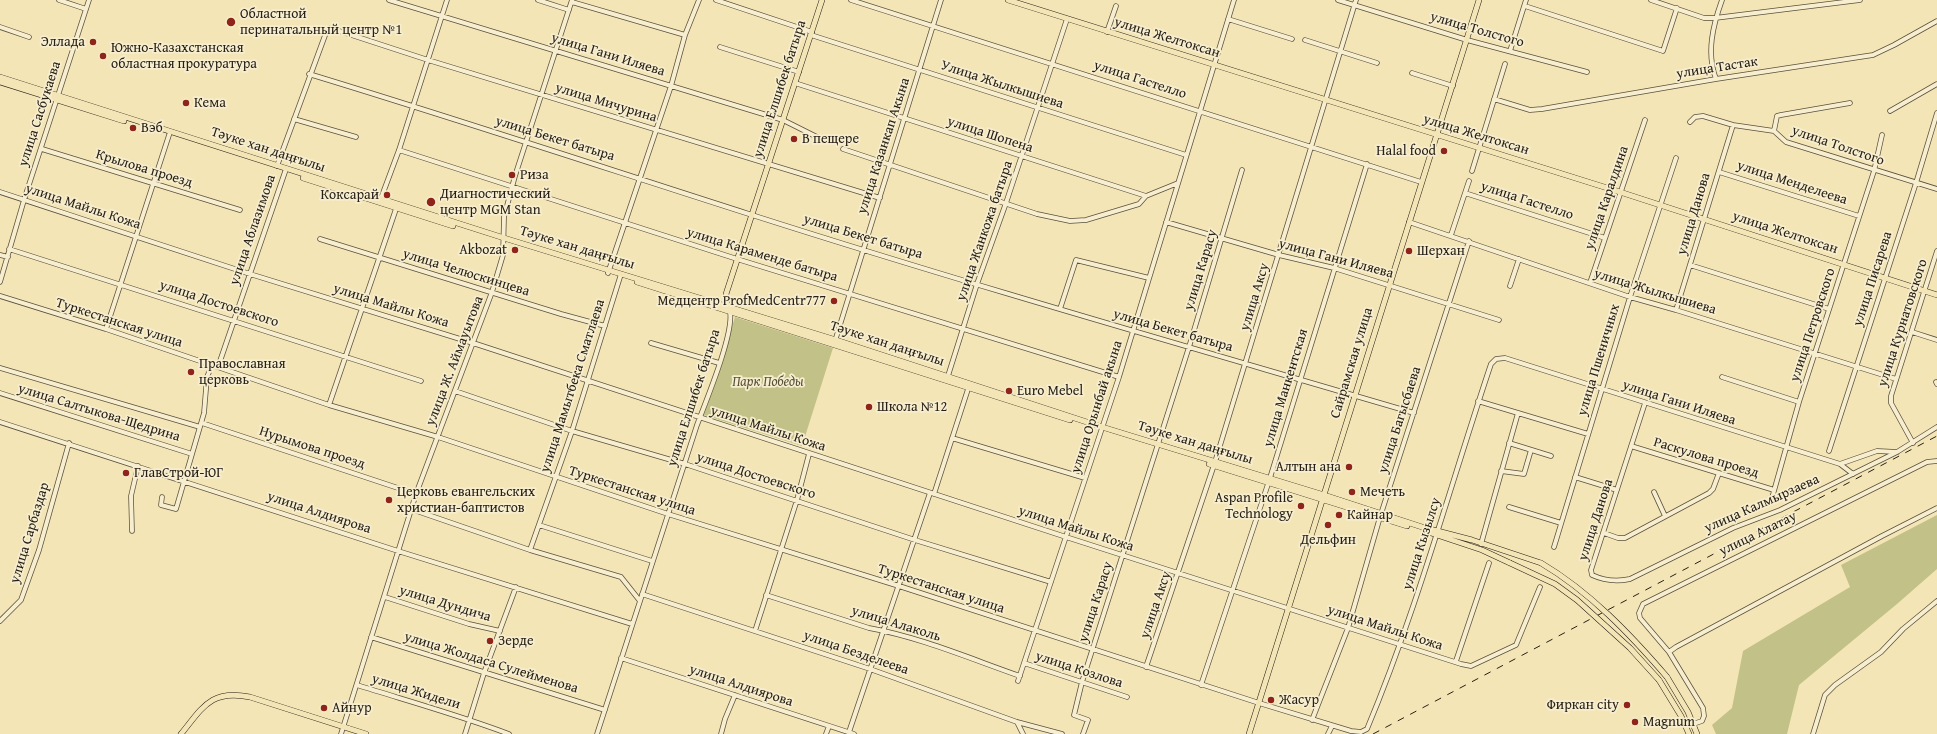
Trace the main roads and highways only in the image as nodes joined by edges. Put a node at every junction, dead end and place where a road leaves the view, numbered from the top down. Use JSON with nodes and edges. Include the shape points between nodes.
{"nodes":[{"id":1,"x":822,"y":0,"type":"edge"},
{"id":2,"x":1008,"y":0,"type":"edge"},
{"id":3,"x":1479,"y":0,"type":"edge"},
{"id":4,"x":0,"y":77,"type":"edge"},
{"id":5,"x":0,"y":82,"type":"edge"},
{"id":6,"x":57,"y":98,"type":"junction"},
{"id":7,"x":170,"y":134,"type":"junction"},
{"id":8,"x":1437,"y":135,"type":"junction"},
{"id":9,"x":285,"y":170,"type":"junction"},
{"id":10,"x":1937,"y":295,"type":"edge"},
{"id":11,"x":730,"y":310,"type":"junction"},
{"id":12,"x":1324,"y":498,"type":"junction"},
{"id":13,"x":1439,"y":534,"type":"junction"},
{"id":14,"x":181,"y":734,"type":"edge"},
{"id":15,"x":366,"y":734,"type":"edge"},
{"id":16,"x":1249,"y":734,"type":"edge"},
{"id":17,"x":1689,"y":734,"type":"edge"},
{"id":18,"x":1697,"y":734,"type":"edge"}],
"edges":[{"from":1,"to":11,"type":"main road","name":"улица Елшибек батыра","via":[[726,294]]},
{"from":2,"to":8,"type":"main road","name":"улица Желтоксан"},
{"from":3,"to":8,"type":"main road","name":"Сайрамская улица"},
{"from":4,"to":6,"type":"main road","name":"Тәуке хан даңғылы"},
{"from":5,"to":6,"type":"main road","name":"Тәуке хан даңғылы"},
{"from":6,"to":7,"type":"main road","name":"Тәуке хан даңғылы"},
{"from":7,"to":9,"type":"main road","name":"Тәуке хан даңғылы"},
{"from":7,"to":9,"type":"main road","name":"Тәуке хан даңғылы"},
{"from":8,"to":10,"type":"main road","name":"улица Желтоксан"},
{"from":8,"to":12,"type":"main road","name":"Сайрамская улица"},
{"from":9,"to":11,"type":"main road","name":"Тәуке хан даңғылы"},
{"from":11,"to":12,"type":"main road","name":"Тәуке хан даңғылы"},
{"from":12,"to":13,"type":"main road","name":"Тәуке хан даңғылы"},
{"from":12,"to":16,"type":"main road","name":"Сайрамская улица"},
{"from":13,"to":17,"type":"main road","name":"Тәуке хан даңғылы","bridge":true,"via":[[1482,550],[1555,584],[1577,600],[1630,648],[1659,680]]},
{"from":13,"to":18,"type":"main road","name":"Тәуке хан даңғылы","bridge":true,"via":[[1541,563],[1584,592],[1636,641],[1667,677],[1688,712]]},
{"from":14,"to":15,"type":"main road","via":[[209,702],[225,694],[250,697]]}]}
